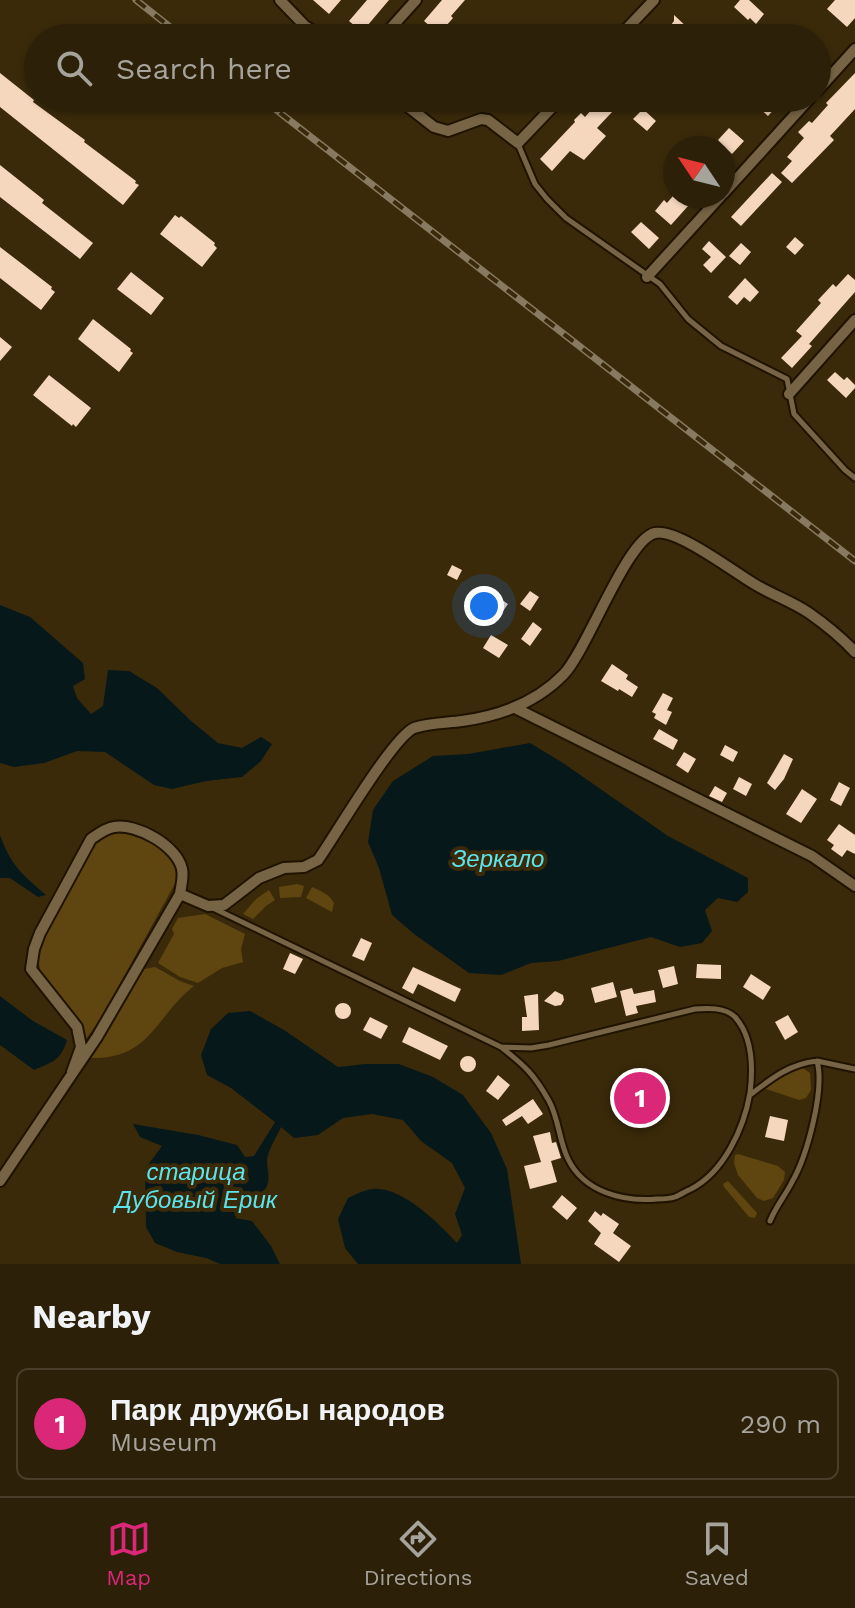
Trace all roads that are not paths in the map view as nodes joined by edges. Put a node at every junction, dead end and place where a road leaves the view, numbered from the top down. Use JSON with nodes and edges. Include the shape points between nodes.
{"nodes":[{"id":1,"x":280,"y":0,"type":"edge"},
{"id":2,"x":416,"y":0,"type":"edge"},
{"id":3,"x":654,"y":0,"type":"edge"},
{"id":4,"x":303,"y":24,"type":"edge"},
{"id":5,"x":395,"y":24,"type":"edge"},
{"id":6,"x":631,"y":24,"type":"edge"},
{"id":7,"x":855,"y":49,"type":"edge"},
{"id":8,"x":831,"y":76,"type":"edge"},
{"id":9,"x":415,"y":112,"type":"edge"},
{"id":10,"x":548,"y":112,"type":"edge"},
{"id":11,"x":797,"y":112,"type":"edge"},
{"id":12,"x":518,"y":143,"type":"junction"},
{"id":13,"x":735,"y":181,"type":"edge"},
{"id":14,"x":710,"y":208,"type":"edge"},
{"id":15,"x":647,"y":277,"type":"junction"},
{"id":16,"x":855,"y":320,"type":"edge"},
{"id":17,"x":789,"y":394,"type":"junction"},
{"id":18,"x":855,"y":478,"type":"edge"},
{"id":19,"x":855,"y":652,"type":"edge"},
{"id":20,"x":515,"y":708,"type":"junction"},
{"id":21,"x":855,"y":886,"type":"edge"},
{"id":22,"x":180,"y":894,"type":"junction"},
{"id":23,"x":208,"y":906,"type":"junction"},
{"id":24,"x":501,"y":1047,"type":"junction"},
{"id":25,"x":817,"y":1061,"type":"junction"},
{"id":26,"x":855,"y":1069,"type":"edge"},
{"id":27,"x":72,"y":1072,"type":"junction"},
{"id":28,"x":749,"y":1095,"type":"junction"},
{"id":29,"x":0,"y":1181,"type":"edge"},
{"id":30,"x":770,"y":1221,"type":"dead end"}],
"edges":[{"from":1,"to":4,"type":"street"},
{"from":2,"to":5,"type":"street"},
{"from":3,"to":6,"type":"street"},
{"from":7,"to":8,"type":"street"},
{"from":9,"to":12,"type":"street","via":[[448,131],[488,120]]},
{"from":10,"to":12,"type":"street"},
{"from":11,"to":13,"type":"street"},
{"from":12,"to":15,"type":"lane","via":[[547,199]]},
{"from":14,"to":15,"type":"street"},
{"from":15,"to":17,"type":"lane","via":[[721,346],[787,379]]},
{"from":16,"to":17,"type":"street"},
{"from":17,"to":18,"type":"lane","via":[[794,414]]},
{"from":19,"to":20,"type":"street","via":[[806,611],[709,553],[664,532],[651,533],[625,566],[566,672]]},
{"from":20,"to":21,"type":"street","via":[[812,856]]},
{"from":20,"to":23,"type":"street","via":[[414,728],[377,770],[318,860],[272,872],[224,905]]},
{"from":22,"to":23,"type":"street"},
{"from":22,"to":27,"type":"street"},
{"from":22,"to":27,"type":"street","via":[[183,874],[169,846],[127,827],[91,839],[40,933],[31,969],[77,1027],[81,1047]]},
{"from":23,"to":24,"type":"lane"},
{"from":24,"to":28,"type":"lane","via":[[549,1045],[695,1009],[722,1010],[734,1016],[744,1032],[752,1072]]},
{"from":24,"to":28,"type":"lane","via":[[541,1088],[575,1171],[614,1196],[640,1201],[673,1198],[697,1186],[717,1168],[733,1142]]},
{"from":25,"to":26,"type":"lane"},
{"from":25,"to":28,"type":"lane","via":[[780,1072]]},
{"from":25,"to":30,"type":"lane","via":[[820,1072],[806,1153]]},
{"from":27,"to":29,"type":"street"}]}
